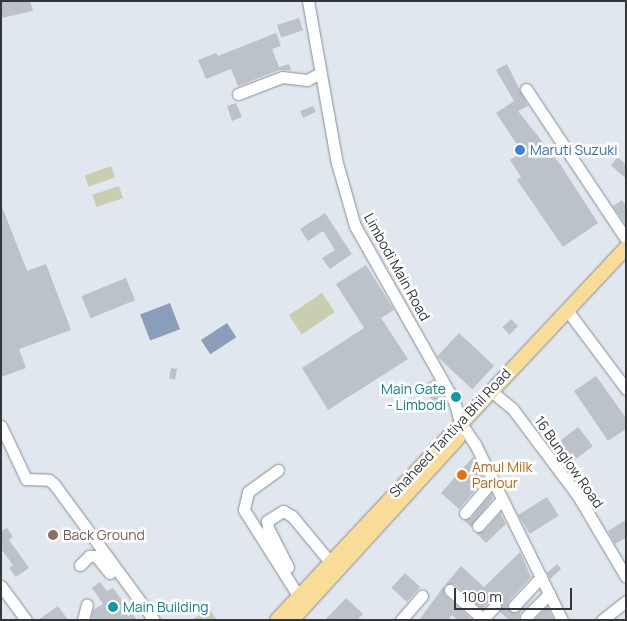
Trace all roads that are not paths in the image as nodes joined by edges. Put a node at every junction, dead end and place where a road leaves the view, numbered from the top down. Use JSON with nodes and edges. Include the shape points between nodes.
{"nodes":[{"id":1,"x":308,"y":1,"type":"edge"},
{"id":2,"x":320,"y":73,"type":"junction"},
{"id":3,"x":526,"y":89,"type":"dead end"},
{"id":4,"x":238,"y":94,"type":"dead end"},
{"id":5,"x":626,"y":239,"type":"edge"},
{"id":6,"x":626,"y":248,"type":"edge"},
{"id":7,"x":626,"y":261,"type":"edge"},
{"id":8,"x":570,"y":314,"type":"junction"},
{"id":9,"x":626,"y":389,"type":"edge"},
{"id":10,"x":497,"y":396,"type":"junction"},
{"id":11,"x":1,"y":426,"type":"edge"},
{"id":12,"x":463,"y":426,"type":"junction"},
{"id":13,"x":278,"y":470,"type":"dead end"},
{"id":14,"x":493,"y":480,"type":"junction"},
{"id":15,"x":502,"y":498,"type":"junction"},
{"id":16,"x":465,"y":514,"type":"dead end"},
{"id":17,"x":478,"y":526,"type":"dead end"},
{"id":18,"x":330,"y":562,"type":"junction"},
{"id":19,"x":80,"y":565,"type":"dead end"},
{"id":20,"x":286,"y":576,"type":"junction"},
{"id":21,"x":541,"y":577,"type":"junction"},
{"id":22,"x":626,"y":577,"type":"edge"},
{"id":23,"x":1,"y":586,"type":"edge"},
{"id":24,"x":450,"y":590,"type":"dead end"},
{"id":25,"x":549,"y":594,"type":"junction"},
{"id":26,"x":422,"y":596,"type":"dead end"},
{"id":27,"x":626,"y":601,"type":"edge"},
{"id":28,"x":87,"y":604,"type":"dead end"},
{"id":29,"x":495,"y":606,"type":"dead end"},
{"id":30,"x":514,"y":606,"type":"dead end"},
{"id":31,"x":295,"y":609,"type":"edge"},
{"id":32,"x":526,"y":617,"type":"dead end"},
{"id":33,"x":483,"y":619,"type":"edge"},
{"id":34,"x":26,"y":620,"type":"edge"},
{"id":35,"x":84,"y":620,"type":"edge"},
{"id":36,"x":146,"y":620,"type":"edge"},
{"id":37,"x":154,"y":620,"type":"edge"},
{"id":38,"x":277,"y":620,"type":"edge"},
{"id":39,"x":401,"y":620,"type":"edge"},
{"id":40,"x":562,"y":620,"type":"edge"},
{"id":41,"x":602,"y":620,"type":"edge"}],
"edges":[{"from":1,"to":2,"type":"street","name":"Limbodi Main Road"},
{"from":2,"to":4,"type":"street","via":[[307,80],[282,77]]},
{"from":2,"to":12,"type":"street","name":"Limbodi Main Road","via":[[337,162],[355,226],[454,400]]},
{"from":3,"to":5,"type":"street"},
{"from":6,"to":8,"type":"main road","name":"Shaheed Tantiya Bhil Road"},
{"from":7,"to":8,"type":"main road","name":"Shaheed Tantiya Bhil Road"},
{"from":8,"to":9,"type":"street"},
{"from":8,"to":10,"type":"main road","name":"Shaheed Tantiya Bhil Road"},
{"from":8,"to":12,"type":"main road","name":"Shaheed Tantiya Bhil Road"},
{"from":10,"to":12,"type":"main road","name":"Shaheed Tantiya Bhil Road"},
{"from":10,"to":22,"type":"street","name":"16 Bunglow Road","via":[[512,408],[578,496]]},
{"from":11,"to":37,"type":"street","via":[[26,479],[49,480],[54,484]]},
{"from":12,"to":14,"type":"street","name":"Limbodi Main Road"},
{"from":12,"to":18,"type":"main road","name":"Shaheed Tantiya Bhil Road"},
{"from":12,"to":31,"type":"main road","name":"Shaheed Tantiya Bhil Road"},
{"from":13,"to":20,"type":"street","via":[[248,492],[244,510]]},
{"from":14,"to":15,"type":"street","name":"Limbodi Main Road"},
{"from":14,"to":16,"type":"street"},
{"from":15,"to":17,"type":"street"},
{"from":15,"to":21,"type":"street","name":"Limbodi Main Road"},
{"from":18,"to":20,"type":"street","via":[[292,516],[283,511],[267,521],[270,534],[287,564]]},
{"from":18,"to":31,"type":"main road","name":"Shaheed Tantiya Bhil Road"},
{"from":19,"to":36,"type":"street","via":[[89,556],[96,556]]},
{"from":20,"to":31,"type":"street"},
{"from":21,"to":25,"type":"street","name":"Limbodi Main Road"},
{"from":21,"to":30,"type":"street"},
{"from":23,"to":34,"type":"street"},
{"from":24,"to":33,"type":"street"},
{"from":25,"to":32,"type":"street"},
{"from":25,"to":40,"type":"street","name":"Limbodi Main Road"},
{"from":26,"to":39,"type":"street"},
{"from":27,"to":41,"type":"street"},
{"from":28,"to":35,"type":"street"},
{"from":29,"to":33,"type":"street"},
{"from":31,"to":38,"type":"main road","name":"Shaheed Tantiya Bhil Road"}]}
